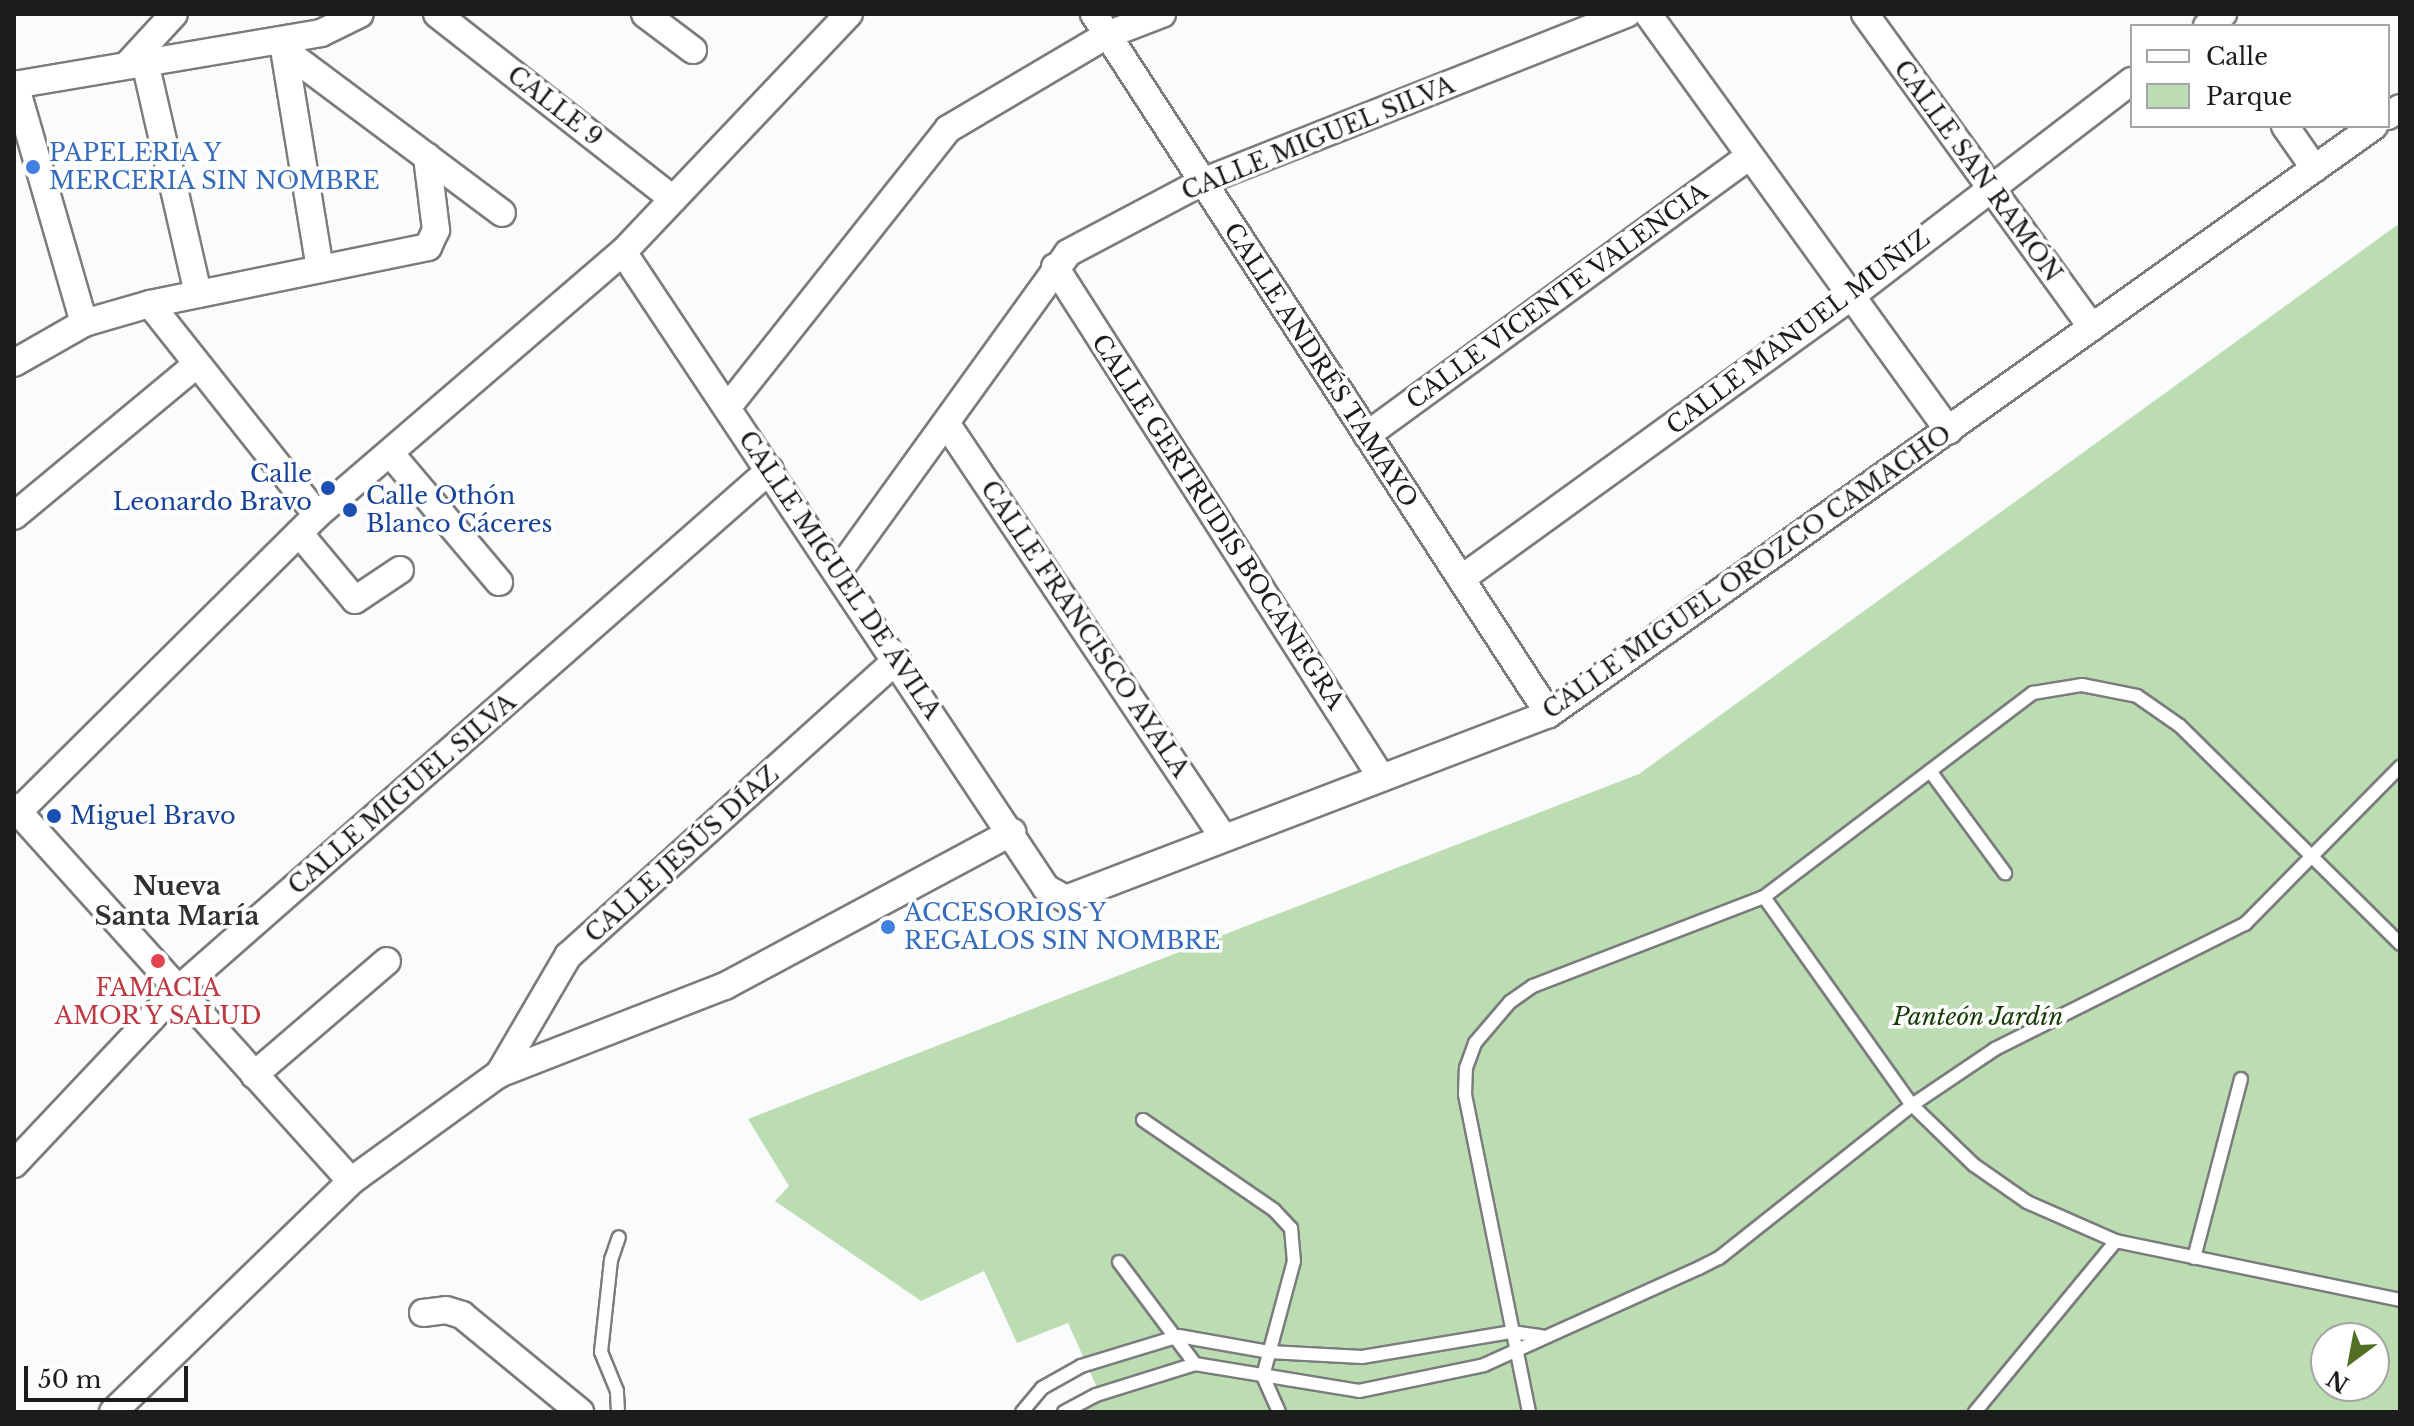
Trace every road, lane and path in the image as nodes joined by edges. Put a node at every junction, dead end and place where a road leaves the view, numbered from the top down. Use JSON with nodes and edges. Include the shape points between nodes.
{"nodes":[{"id":1,"x":174,"y":14,"type":"edge"},
{"id":2,"x":360,"y":14,"type":"edge"},
{"id":3,"x":437,"y":14,"type":"edge"},
{"id":4,"x":645,"y":14,"type":"edge"},
{"id":5,"x":849,"y":14,"type":"edge"},
{"id":6,"x":1162,"y":14,"type":"edge"},
{"id":7,"x":1627,"y":14,"type":"edge"},
{"id":8,"x":1648,"y":14,"type":"edge"},
{"id":9,"x":1865,"y":14,"type":"edge"},
{"id":10,"x":1101,"y":24,"type":"edge"},
{"id":11,"x":283,"y":44,"type":"junction"},
{"id":12,"x":693,"y":50,"type":"dead end"},
{"id":13,"x":136,"y":63,"type":"junction"},
{"id":14,"x":2130,"y":82,"type":"edge"},
{"id":15,"x":14,"y":84,"type":"edge"},
{"id":16,"x":2286,"y":128,"type":"edge"},
{"id":17,"x":2371,"y":128,"type":"edge"},
{"id":18,"x":427,"y":157,"type":"junction"},
{"id":19,"x":1747,"y":158,"type":"junction"},
{"id":20,"x":2315,"y":169,"type":"junction"},
{"id":21,"x":1202,"y":182,"type":"junction"},
{"id":22,"x":1990,"y":187,"type":"junction"},
{"id":23,"x":673,"y":199,"type":"junction"},
{"id":24,"x":502,"y":213,"type":"dead end"},
{"id":25,"x":623,"y":252,"type":"junction"},
{"id":26,"x":1055,"y":267,"type":"junction"},
{"id":27,"x":320,"y":269,"type":"junction"},
{"id":28,"x":198,"y":294,"type":"junction"},
{"id":29,"x":1850,"y":297,"type":"junction"},
{"id":30,"x":150,"y":304,"type":"junction"},
{"id":31,"x":84,"y":323,"type":"junction"},
{"id":32,"x":2092,"y":328,"type":"junction"},
{"id":33,"x":14,"y":363,"type":"edge"},
{"id":34,"x":196,"y":365,"type":"junction"},
{"id":35,"x":727,"y":408,"type":"junction"},
{"id":36,"x":946,"y":423,"type":"junction"},
{"id":37,"x":1949,"y":431,"type":"junction"},
{"id":38,"x":1367,"y":435,"type":"junction"},
{"id":39,"x":390,"y":453,"type":"junction"},
{"id":40,"x":770,"y":470,"type":"junction"},
{"id":41,"x":14,"y":516,"type":"edge"},
{"id":42,"x":308,"y":524,"type":"junction"},
{"id":43,"x":400,"y":570,"type":"dead end"},
{"id":44,"x":838,"y":572,"type":"junction"},
{"id":45,"x":1461,"y":579,"type":"junction"},
{"id":46,"x":499,"y":582,"type":"dead end"},
{"id":47,"x":897,"y":660,"type":"junction"},
{"id":48,"x":1549,"y":714,"type":"junction"},
{"id":49,"x":2400,"y":767,"type":"edge"},
{"id":50,"x":1930,"y":771,"type":"junction"},
{"id":51,"x":1381,"y":777,"type":"junction"},
{"id":52,"x":15,"y":812,"type":"edge"},
{"id":53,"x":1012,"y":832,"type":"junction"},
{"id":54,"x":1223,"y":836,"type":"junction"},
{"id":55,"x":2311,"y":859,"type":"junction"},
{"id":56,"x":2005,"y":873,"type":"dead end"},
{"id":57,"x":1764,"y":897,"type":"junction"},
{"id":58,"x":1057,"y":898,"type":"joint"},
{"id":59,"x":2400,"y":944,"type":"edge"},
{"id":60,"x":387,"y":961,"type":"dead end"},
{"id":61,"x":180,"y":988,"type":"junction"},
{"id":62,"x":499,"y":1074,"type":"junction"},
{"id":63,"x":254,"y":1075,"type":"junction"},
{"id":64,"x":2241,"y":1079,"type":"dead end"},
{"id":65,"x":1912,"y":1105,"type":"junction"},
{"id":66,"x":1143,"y":1120,"type":"dead end"},
{"id":67,"x":14,"y":1164,"type":"edge"},
{"id":68,"x":351,"y":1181,"type":"junction"},
{"id":69,"x":619,"y":1237,"type":"dead end"},
{"id":70,"x":2116,"y":1241,"type":"junction"},
{"id":71,"x":2194,"y":1258,"type":"junction"},
{"id":72,"x":1119,"y":1262,"type":"dead end"},
{"id":73,"x":2400,"y":1300,"type":"edge"},
{"id":74,"x":423,"y":1313,"type":"dead end"},
{"id":75,"x":1512,"y":1332,"type":"junction"},
{"id":76,"x":1179,"y":1336,"type":"junction"},
{"id":77,"x":1542,"y":1336,"type":"junction"},
{"id":78,"x":1269,"y":1352,"type":"junction"},
{"id":79,"x":1517,"y":1352,"type":"junction"},
{"id":80,"x":1195,"y":1364,"type":"junction"},
{"id":81,"x":1263,"y":1376,"type":"junction"},
{"id":82,"x":113,"y":1412,"type":"edge"},
{"id":83,"x":580,"y":1412,"type":"edge"},
{"id":84,"x":618,"y":1412,"type":"edge"},
{"id":85,"x":1022,"y":1412,"type":"edge"},
{"id":86,"x":1064,"y":1412,"type":"edge"},
{"id":87,"x":1279,"y":1412,"type":"edge"},
{"id":88,"x":1529,"y":1412,"type":"edge"},
{"id":89,"x":1975,"y":1412,"type":"edge"}],
"edges":[{"from":1,"to":13,"type":"street"},
{"from":2,"to":11,"type":"street"},
{"from":3,"to":23,"type":"street","name":"CALLE 9"},
{"from":4,"to":12,"type":"street"},
{"from":5,"to":23,"type":"street"},
{"from":6,"to":10,"type":"street"},
{"from":7,"to":21,"type":"street","name":"CALLE MIGUEL SILVA"},
{"from":8,"to":19,"type":"street"},
{"from":9,"to":22,"type":"street","name":"CALLE SAN RAMÓN"},
{"from":10,"to":21,"type":"street","name":"CALLE ANDRÉS TAMAYO"},
{"from":10,"to":35,"type":"street","via":[[948,129]]},
{"from":11,"to":13,"type":"street"},
{"from":11,"to":18,"type":"street"},
{"from":11,"to":27,"type":"street"},
{"from":13,"to":15,"type":"street"},
{"from":13,"to":28,"type":"street"},
{"from":14,"to":22,"type":"street","name":"CALLE MANUEL MUÑIZ"},
{"from":15,"to":31,"type":"street"},
{"from":16,"to":20,"type":"street"},
{"from":17,"to":20,"type":"street","name":"CALLE MIGUEL OROZCO CAMACHO"},
{"from":18,"to":24,"type":"street"},
{"from":18,"to":27,"type":"street","via":[[436,230],[432,243],[420,250]]},
{"from":19,"to":29,"type":"street"},
{"from":19,"to":38,"type":"street","name":"CALLE VICENTE VALENCIA"},
{"from":20,"to":32,"type":"street","name":"CALLE MIGUEL OROZCO CAMACHO"},
{"from":21,"to":26,"type":"street","name":"CALLE MIGUEL SILVA","via":[[1068,253]]},
{"from":21,"to":38,"type":"street","name":"CALLE ANDRÉS TAMAYO"},
{"from":22,"to":29,"type":"street","name":"CALLE MANUEL MUÑIZ"},
{"from":22,"to":32,"type":"street","name":"CALLE SAN RAMÓN"},
{"from":23,"to":25,"type":"street"},
{"from":25,"to":35,"type":"street","name":"CALLE MIGUEL DE ÁVILA"},
{"from":25,"to":39,"type":"street"},
{"from":26,"to":36,"type":"street","name":"CALLE MIGUEL SILVA"},
{"from":26,"to":51,"type":"street","name":"CALLE GERTRUDIS BOCANEGRA"},
{"from":27,"to":28,"type":"street"},
{"from":28,"to":30,"type":"street"},
{"from":29,"to":37,"type":"street"},
{"from":29,"to":45,"type":"street","name":"CALLE MANUEL MUÑIZ"},
{"from":30,"to":31,"type":"street"},
{"from":30,"to":34,"type":"street"},
{"from":31,"to":33,"type":"street"},
{"from":32,"to":37,"type":"street","name":"CALLE MIGUEL OROZCO CAMACHO"},
{"from":34,"to":41,"type":"street"},
{"from":34,"to":42,"type":"street"},
{"from":35,"to":40,"type":"street","name":"CALLE MIGUEL DE ÁVILA"},
{"from":36,"to":44,"type":"street","name":"CALLE MIGUEL SILVA"},
{"from":36,"to":54,"type":"street","name":"CALLE FRANCISCO AYALA"},
{"from":37,"to":48,"type":"street","name":"CALLE MIGUEL OROZCO CAMACHO"},
{"from":38,"to":45,"type":"street","name":"CALLE ANDRÉS TAMAYO"},
{"from":39,"to":42,"type":"street"},
{"from":39,"to":46,"type":"street"},
{"from":40,"to":44,"type":"street","name":"CALLE MIGUEL DE ÁVILA"},
{"from":40,"to":61,"type":"street","name":"CALLE MIGUEL SILVA"},
{"from":42,"to":43,"type":"street","via":[[355,600]]},
{"from":42,"to":52,"type":"street"},
{"from":44,"to":47,"type":"street","name":"CALLE MIGUEL DE ÁVILA"},
{"from":45,"to":48,"type":"street","name":"CALLE ANDRÉS TAMAYO"},
{"from":47,"to":53,"type":"street","name":"CALLE MIGUEL DE ÁVILA"},
{"from":47,"to":62,"type":"street","name":"CALLE JESÚS DÍAZ","via":[[568,956]]},
{"from":48,"to":51,"type":"street","name":"CALLE MIGUEL OROZCO CAMACHO"},
{"from":49,"to":55,"type":"lane"},
{"from":50,"to":55,"type":"lane","via":[[2033,693],[2082,685],[2109,688],[2137,696],[2180,726]]},
{"from":50,"to":56,"type":"lane"},
{"from":50,"to":57,"type":"lane"},
{"from":51,"to":54,"type":"street","name":"CALLE MIGUEL OROZCO CAMACHO"},
{"from":52,"to":61,"type":"street"},
{"from":53,"to":58,"type":"street","name":"CALLE MIGUEL DE ÁVILA"},
{"from":53,"to":62,"type":"street","via":[[725,986]]},
{"from":54,"to":58,"type":"street","name":"CALLE MIGUEL OROZCO CAMACHO","via":[[1073,898]]},
{"from":55,"to":59,"type":"lane"},
{"from":55,"to":65,"type":"lane","via":[[2245,924],[1995,1049]]},
{"from":57,"to":65,"type":"lane"},
{"from":57,"to":75,"type":"lane","via":[[1533,986],[1510,1002],[1475,1043],[1466,1068],[1465,1094]]},
{"from":60,"to":63,"type":"street"},
{"from":61,"to":63,"type":"street"},
{"from":61,"to":67,"type":"street","name":"CALLE MIGUEL SILVA"},
{"from":62,"to":68,"type":"street"},
{"from":63,"to":68,"type":"street"},
{"from":64,"to":71,"type":"lane"},
{"from":65,"to":70,"type":"lane","via":[[2001,1186],[2059,1219]]},
{"from":65,"to":77,"type":"lane","via":[[1719,1258]]},
{"from":66,"to":78,"type":"lane","via":[[1274,1210],[1291,1228],[1294,1261]]},
{"from":68,"to":82,"type":"street"},
{"from":69,"to":84,"type":"lane","via":[[611,1260],[601,1352],[617,1391]]},
{"from":70,"to":71,"type":"lane"},
{"from":70,"to":89,"type":"lane"},
{"from":71,"to":73,"type":"lane"},
{"from":72,"to":76,"type":"lane"},
{"from":74,"to":83,"type":"street","via":[[446,1310],[462,1315]]},
{"from":75,"to":77,"type":"lane"},
{"from":75,"to":78,"type":"lane","via":[[1362,1357]]},
{"from":75,"to":79,"type":"lane"},
{"from":76,"to":78,"type":"lane"},
{"from":76,"to":80,"type":"lane"},
{"from":76,"to":85,"type":"lane","via":[[1081,1366],[1042,1388]]},
{"from":77,"to":79,"type":"lane"},
{"from":78,"to":81,"type":"lane"},
{"from":79,"to":81,"type":"lane","via":[[1484,1365],[1368,1391]]},
{"from":79,"to":88,"type":"lane"},
{"from":80,"to":81,"type":"lane"},
{"from":80,"to":86,"type":"lane","via":[[1096,1395]]},
{"from":81,"to":87,"type":"lane"}]}
